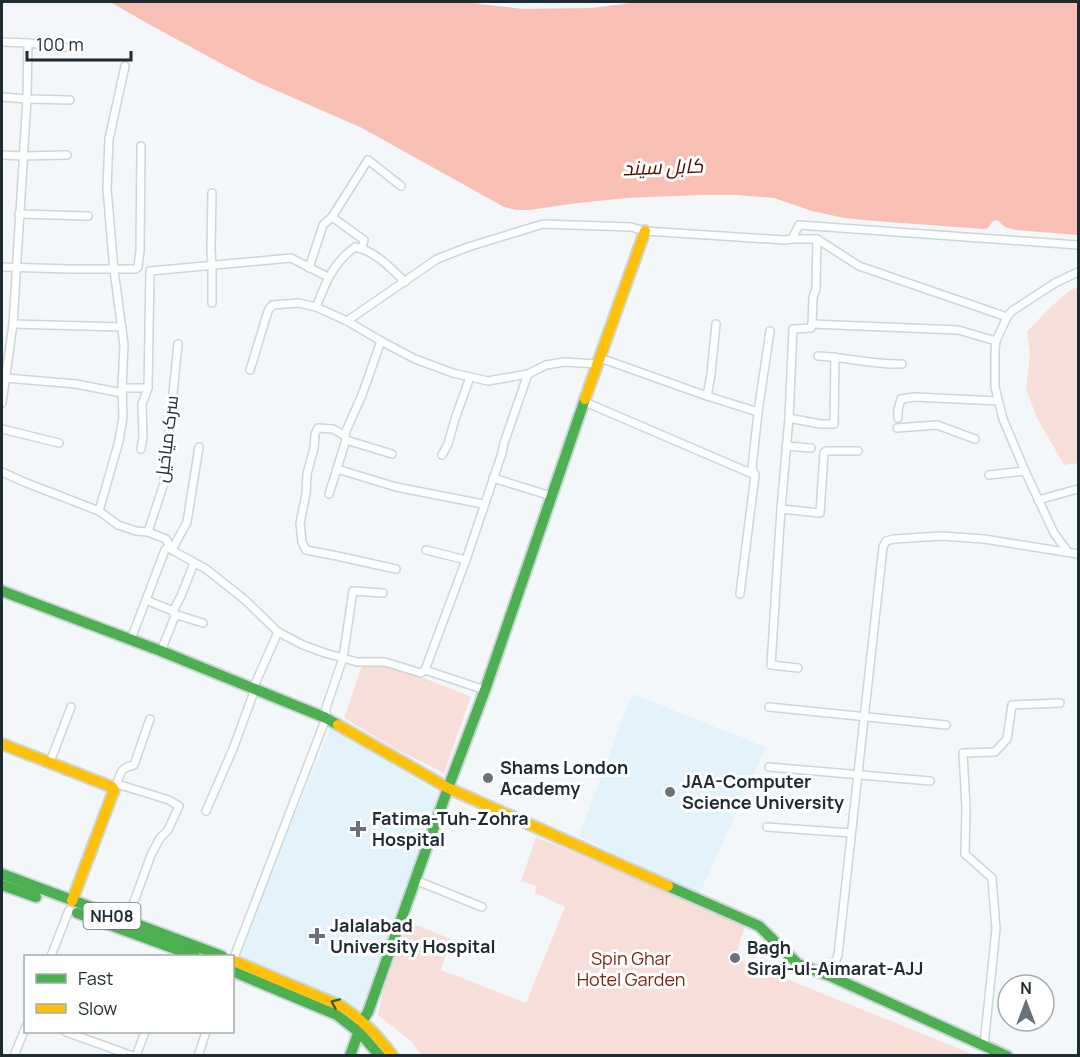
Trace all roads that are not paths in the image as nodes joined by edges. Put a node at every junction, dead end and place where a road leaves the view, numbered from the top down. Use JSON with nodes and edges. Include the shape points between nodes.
{"nodes":[{"id":1,"x":2,"y":42,"type":"edge"},
{"id":2,"x":28,"y":43,"type":"junction"},
{"id":3,"x":74,"y":48,"type":"dead end"},
{"id":4,"x":125,"y":66,"type":"dead end"},
{"id":5,"x":2,"y":97,"type":"edge"},
{"id":6,"x":27,"y":99,"type":"junction"},
{"id":7,"x":70,"y":100,"type":"dead end"},
{"id":8,"x":141,"y":146,"type":"dead end"},
{"id":9,"x":2,"y":155,"type":"edge"},
{"id":10,"x":67,"y":155,"type":"dead end"},
{"id":11,"x":23,"y":156,"type":"junction"},
{"id":12,"x":401,"y":186,"type":"dead end"},
{"id":13,"x":212,"y":193,"type":"dead end"},
{"id":14,"x":19,"y":214,"type":"junction"},
{"id":15,"x":88,"y":216,"type":"dead end"},
{"id":16,"x":332,"y":217,"type":"junction"},
{"id":17,"x":645,"y":231,"type":"junction"},
{"id":18,"x":792,"y":239,"type":"junction"},
{"id":19,"x":817,"y":239,"type":"junction"},
{"id":20,"x":1078,"y":245,"type":"edge"},
{"id":21,"x":362,"y":249,"type":"junction"},
{"id":22,"x":212,"y":265,"type":"junction"},
{"id":23,"x":2,"y":267,"type":"edge"},
{"id":24,"x":15,"y":268,"type":"junction"},
{"id":25,"x":309,"y":268,"type":"junction"},
{"id":26,"x":114,"y":270,"type":"junction"},
{"id":27,"x":1078,"y":272,"type":"edge"},
{"id":28,"x":328,"y":277,"type":"junction"},
{"id":29,"x":405,"y":282,"type":"junction"},
{"id":30,"x":212,"y":303,"type":"dead end"},
{"id":31,"x":316,"y":307,"type":"junction"},
{"id":32,"x":1007,"y":317,"type":"junction"},
{"id":33,"x":347,"y":321,"type":"junction"},
{"id":34,"x":13,"y":324,"type":"junction"},
{"id":35,"x":716,"y":324,"type":"dead end"},
{"id":36,"x":812,"y":324,"type":"junction"},
{"id":37,"x":122,"y":327,"type":"junction"},
{"id":38,"x":770,"y":331,"type":"dead end"},
{"id":39,"x":381,"y":341,"type":"junction"},
{"id":40,"x":996,"y":341,"type":"junction"},
{"id":41,"x":178,"y":344,"type":"dead end"},
{"id":42,"x":818,"y":356,"type":"dead end"},
{"id":43,"x":835,"y":357,"type":"junction"},
{"id":44,"x":599,"y":361,"type":"junction"},
{"id":45,"x":902,"y":364,"type":"dead end"},
{"id":46,"x":250,"y":370,"type":"dead end"},
{"id":47,"x":528,"y":374,"type":"junction"},
{"id":48,"x":470,"y":377,"type":"junction"},
{"id":49,"x":6,"y":378,"type":"junction"},
{"id":50,"x":148,"y":388,"type":"junction"},
{"id":51,"x":122,"y":390,"type":"junction"},
{"id":52,"x":706,"y":396,"type":"junction"},
{"id":53,"x":998,"y":401,"type":"junction"},
{"id":54,"x":585,"y":402,"type":"junction"},
{"id":55,"x":2,"y":403,"type":"edge"},
{"id":56,"x":758,"y":412,"type":"junction"},
{"id":57,"x":789,"y":418,"type":"junction"},
{"id":58,"x":898,"y":418,"type":"dead end"},
{"id":59,"x":897,"y":428,"type":"dead end"},
{"id":60,"x":2,"y":429,"type":"edge"},
{"id":61,"x":346,"y":438,"type":"junction"},
{"id":62,"x":975,"y":439,"type":"dead end"},
{"id":63,"x":59,"y":443,"type":"dead end"},
{"id":64,"x":786,"y":446,"type":"junction"},
{"id":65,"x":199,"y":447,"type":"dead end"},
{"id":66,"x":812,"y":448,"type":"dead end"},
{"id":67,"x":141,"y":449,"type":"dead end"},
{"id":68,"x":858,"y":451,"type":"dead end"},
{"id":69,"x":392,"y":454,"type":"dead end"},
{"id":70,"x":442,"y":455,"type":"dead end"},
{"id":71,"x":337,"y":469,"type":"junction"},
{"id":72,"x":1025,"y":471,"type":"junction"},
{"id":73,"x":2,"y":472,"type":"edge"},
{"id":74,"x":755,"y":475,"type":"junction"},
{"id":75,"x":989,"y":475,"type":"dead end"},
{"id":76,"x":493,"y":478,"type":"junction"},
{"id":77,"x":1078,"y":489,"type":"edge"},
{"id":78,"x":329,"y":494,"type":"dead end"},
{"id":79,"x":551,"y":496,"type":"junction"},
{"id":80,"x":1038,"y":500,"type":"junction"},
{"id":81,"x":483,"y":504,"type":"junction"},
{"id":82,"x":781,"y":509,"type":"junction"},
{"id":83,"x":99,"y":511,"type":"junction"},
{"id":84,"x":148,"y":532,"type":"junction"},
{"id":85,"x":171,"y":548,"type":"junction"},
{"id":86,"x":426,"y":550,"type":"dead end"},
{"id":87,"x":1069,"y":553,"type":"junction"},
{"id":88,"x":1078,"y":554,"type":"edge"},
{"id":89,"x":466,"y":560,"type":"junction"},
{"id":90,"x":194,"y":563,"type":"junction"},
{"id":91,"x":396,"y":569,"type":"dead end"},
{"id":92,"x":2,"y":591,"type":"edge"},
{"id":93,"x":383,"y":593,"type":"dead end"},
{"id":94,"x":740,"y":594,"type":"dead end"},
{"id":95,"x":146,"y":600,"type":"junction"},
{"id":96,"x":174,"y":612,"type":"junction"},
{"id":97,"x":203,"y":622,"type":"dead end"},
{"id":98,"x":279,"y":632,"type":"junction"},
{"id":99,"x":131,"y":639,"type":"junction"},
{"id":100,"x":161,"y":651,"type":"junction"},
{"id":101,"x":343,"y":658,"type":"junction"},
{"id":102,"x":798,"y":668,"type":"dead end"},
{"id":103,"x":425,"y":669,"type":"junction"},
{"id":104,"x":255,"y":689,"type":"junction"},
{"id":105,"x":485,"y":690,"type":"junction"},
{"id":106,"x":1060,"y":703,"type":"dead end"},
{"id":107,"x":71,"y":707,"type":"dead end"},
{"id":108,"x":769,"y":707,"type":"dead end"},
{"id":109,"x":864,"y":717,"type":"junction"},
{"id":110,"x":326,"y":718,"type":"junction"},
{"id":111,"x":150,"y":719,"type":"dead end"},
{"id":112,"x":946,"y":725,"type":"dead end"},
{"id":113,"x":2,"y":744,"type":"edge"},
{"id":114,"x":50,"y":762,"type":"junction"},
{"id":115,"x":769,"y":767,"type":"dead end"},
{"id":116,"x":858,"y":776,"type":"junction"},
{"id":117,"x":930,"y":781,"type":"dead end"},
{"id":118,"x":115,"y":787,"type":"junction"},
{"id":119,"x":448,"y":788,"type":"junction"},
{"id":120,"x":206,"y":810,"type":"dead end"},
{"id":121,"x":767,"y":827,"type":"dead end"},
{"id":122,"x":851,"y":833,"type":"junction"},
{"id":123,"x":2,"y":874,"type":"edge"},
{"id":124,"x":415,"y":880,"type":"junction"},
{"id":125,"x":2,"y":885,"type":"edge"},
{"id":126,"x":71,"y":905,"type":"junction"},
{"id":127,"x":482,"y":907,"type":"dead end"},
{"id":128,"x":127,"y":921,"type":"junction"},
{"id":129,"x":52,"y":955,"type":"edge"},
{"id":130,"x":190,"y":955,"type":"edge"},
{"id":131,"x":217,"y":955,"type":"edge"},
{"id":132,"x":234,"y":961,"type":"edge"},
{"id":133,"x":234,"y":964,"type":"edge"},
{"id":134,"x":830,"y":976,"type":"junction"},
{"id":135,"x":361,"y":1025,"type":"junction"},
{"id":136,"x":24,"y":1031,"type":"edge"},
{"id":137,"x":68,"y":1033,"type":"edge"},
{"id":138,"x":145,"y":1033,"type":"edge"},
{"id":139,"x":206,"y":1033,"type":"edge"},
{"id":140,"x":984,"y":1045,"type":"junction"},
{"id":141,"x":111,"y":1052,"type":"edge"},
{"id":142,"x":14,"y":1056,"type":"edge"},
{"id":143,"x":135,"y":1056,"type":"edge"},
{"id":144,"x":198,"y":1056,"type":"edge"},
{"id":145,"x":350,"y":1056,"type":"edge"},
{"id":146,"x":380,"y":1056,"type":"edge"},
{"id":147,"x":393,"y":1056,"type":"edge"},
{"id":148,"x":1006,"y":1056,"type":"edge"}],
"edges":[{"from":1,"to":2,"type":"street"},
{"from":2,"to":3,"type":"street"},
{"from":2,"to":6,"type":"street"},
{"from":4,"to":26,"type":"street","via":[[109,139],[107,189]]},
{"from":5,"to":6,"type":"street"},
{"from":6,"to":7,"type":"street"},
{"from":6,"to":11,"type":"street"},
{"from":8,"to":26,"type":"street","via":[[138,267]]},
{"from":9,"to":11,"type":"street"},
{"from":10,"to":11,"type":"street"},
{"from":11,"to":14,"type":"street"},
{"from":12,"to":16,"type":"street","via":[[368,160]]},
{"from":13,"to":22,"type":"street"},
{"from":14,"to":15,"type":"street"},
{"from":14,"to":24,"type":"street"},
{"from":16,"to":21,"type":"street","via":[[364,240]]},
{"from":16,"to":25,"type":"street","via":[[322,225]]},
{"from":17,"to":18,"type":"street"},
{"from":17,"to":29,"type":"street","via":[[631,227],[543,224],[437,259]]},
{"from":17,"to":44,"type":"main road"},
{"from":18,"to":19,"type":"street"},
{"from":18,"to":20,"type":"street","via":[[799,225]]},
{"from":19,"to":32,"type":"street","via":[[859,266]]},
{"from":19,"to":36,"type":"street"},
{"from":21,"to":28,"type":"street","via":[[355,247],[345,254]]},
{"from":21,"to":29,"type":"street","via":[[385,262]]},
{"from":22,"to":25,"type":"street","via":[[291,258]]},
{"from":22,"to":30,"type":"street"},
{"from":22,"to":50,"type":"street","via":[[150,271]]},
{"from":23,"to":24,"type":"street"},
{"from":24,"to":26,"type":"street"},
{"from":24,"to":34,"type":"street"},
{"from":25,"to":28,"type":"street"},
{"from":26,"to":37,"type":"street"},
{"from":27,"to":32,"type":"street","via":[[1055,283]]},
{"from":28,"to":31,"type":"street"},
{"from":29,"to":33,"type":"street"},
{"from":31,"to":33,"type":"street"},
{"from":31,"to":46,"type":"street","via":[[299,303],[272,305]]},
{"from":32,"to":40,"type":"street"},
{"from":33,"to":39,"type":"street"},
{"from":34,"to":37,"type":"street"},
{"from":34,"to":49,"type":"street"},
{"from":35,"to":52,"type":"street"},
{"from":36,"to":40,"type":"street","via":[[958,330]]},
{"from":36,"to":57,"type":"street","via":[[811,328],[793,329]]},
{"from":37,"to":51,"type":"street"},
{"from":38,"to":56,"type":"street"},
{"from":39,"to":48,"type":"street","via":[[415,359]]},
{"from":39,"to":61,"type":"street"},
{"from":40,"to":53,"type":"street"},
{"from":41,"to":84,"type":"street","name":"سرک میاخیل","via":[[164,483]]},
{"from":42,"to":43,"type":"street"},
{"from":43,"to":45,"type":"street"},
{"from":43,"to":57,"type":"street","via":[[834,424]]},
{"from":44,"to":47,"type":"street","via":[[546,365]]},
{"from":44,"to":52,"type":"street"},
{"from":44,"to":54,"type":"main road"},
{"from":47,"to":48,"type":"street","via":[[488,381]]},
{"from":47,"to":76,"type":"street"},
{"from":48,"to":70,"type":"street"},
{"from":49,"to":51,"type":"street"},
{"from":49,"to":55,"type":"street"},
{"from":50,"to":51,"type":"street"},
{"from":50,"to":67,"type":"street","via":[[142,404]]},
{"from":51,"to":83,"type":"street","via":[[119,441]]},
{"from":52,"to":56,"type":"street"},
{"from":53,"to":58,"type":"street","via":[[901,399]]},
{"from":53,"to":72,"type":"street"},
{"from":54,"to":74,"type":"street"},
{"from":54,"to":79,"type":"main road"},
{"from":56,"to":74,"type":"street","via":[[752,468]]},
{"from":57,"to":64,"type":"street"},
{"from":59,"to":62,"type":"street","via":[[937,425]]},
{"from":60,"to":63,"type":"street"},
{"from":61,"to":69,"type":"street"},
{"from":61,"to":71,"type":"street"},
{"from":61,"to":91,"type":"street","via":[[333,429],[318,428],[315,434],[300,523],[302,542],[306,550]]},
{"from":64,"to":66,"type":"street"},
{"from":64,"to":82,"type":"street"},
{"from":65,"to":85,"type":"street","via":[[187,522]]},
{"from":68,"to":82,"type":"street","via":[[824,453],[820,513]]},
{"from":71,"to":78,"type":"street"},
{"from":71,"to":81,"type":"street","via":[[396,488]]},
{"from":72,"to":75,"type":"street"},
{"from":72,"to":80,"type":"street"},
{"from":73,"to":83,"type":"street"},
{"from":74,"to":94,"type":"street"},
{"from":76,"to":79,"type":"street"},
{"from":76,"to":81,"type":"street"},
{"from":77,"to":80,"type":"street"},
{"from":79,"to":105,"type":"main road"},
{"from":80,"to":87,"type":"street"},
{"from":81,"to":89,"type":"street"},
{"from":82,"to":102,"type":"street","via":[[771,666]]},
{"from":83,"to":84,"type":"street","via":[[118,525]]},
{"from":84,"to":85,"type":"street","via":[[166,539]]},
{"from":85,"to":90,"type":"street"},
{"from":85,"to":95,"type":"street","via":[[165,550]]},
{"from":86,"to":89,"type":"street"},
{"from":87,"to":88,"type":"street"},
{"from":87,"to":109,"type":"street","via":[[942,536],[886,541]]},
{"from":89,"to":103,"type":"street"},
{"from":90,"to":96,"type":"street"},
{"from":90,"to":98,"type":"street","via":[[244,599]]},
{"from":92,"to":99,"type":"main road"},
{"from":93,"to":101,"type":"street","via":[[353,591]]},
{"from":95,"to":96,"type":"street"},
{"from":95,"to":99,"type":"street"},
{"from":96,"to":97,"type":"street"},
{"from":96,"to":100,"type":"street"},
{"from":98,"to":101,"type":"street","via":[[303,645]]},
{"from":98,"to":104,"type":"street"},
{"from":99,"to":100,"type":"main road"},
{"from":100,"to":104,"type":"main road"},
{"from":101,"to":103,"type":"street","via":[[385,662],[421,673]]},
{"from":101,"to":110,"type":"street"},
{"from":103,"to":105,"type":"street"},
{"from":104,"to":110,"type":"main road"},
{"from":104,"to":120,"type":"street"},
{"from":105,"to":119,"type":"main road"},
{"from":106,"to":140,"type":"street","via":[[1012,705],[1007,739],[995,752],[963,753],[965,854],[992,878],[996,929]]},
{"from":107,"to":114,"type":"street"},
{"from":108,"to":109,"type":"street"},
{"from":109,"to":112,"type":"street"},
{"from":109,"to":116,"type":"street"},
{"from":110,"to":119,"type":"main road"},
{"from":110,"to":132,"type":"street"},
{"from":111,"to":118,"type":"street","via":[[134,765],[120,772]]},
{"from":113,"to":114,"type":"main road"},
{"from":114,"to":118,"type":"main road"},
{"from":115,"to":116,"type":"street"},
{"from":116,"to":117,"type":"street"},
{"from":116,"to":122,"type":"street"},
{"from":118,"to":126,"type":"main road"},
{"from":118,"to":128,"type":"street","via":[[179,806],[151,855]]},
{"from":119,"to":124,"type":"main road"},
{"from":119,"to":134,"type":"main road","via":[[759,926],[798,964]]},
{"from":121,"to":122,"type":"street"},
{"from":122,"to":134,"type":"street","via":[[838,955]]},
{"from":123,"to":126,"type":"main road","number":"NH08"},
{"from":124,"to":127,"type":"street"},
{"from":124,"to":135,"type":"main road"},
{"from":125,"to":126,"type":"main road","number":"NH08"},
{"from":126,"to":128,"type":"main road","number":"NH08"},
{"from":126,"to":129,"type":"street"},
{"from":126,"to":130,"type":"main road","number":"NH08"},
{"from":128,"to":131,"type":"main road","number":"NH08"},
{"from":133,"to":135,"type":"main road","via":[[341,1006],[354,1013]]},
{"from":134,"to":140,"type":"main road"},
{"from":135,"to":145,"type":"main road"},
{"from":135,"to":146,"type":"main road"},
{"from":135,"to":147,"type":"main road"},
{"from":136,"to":142,"type":"street"},
{"from":137,"to":141,"type":"street"},
{"from":138,"to":143,"type":"street"},
{"from":139,"to":144,"type":"street"},
{"from":140,"to":148,"type":"main road"},
{"from":141,"to":143,"type":"street"}]}
